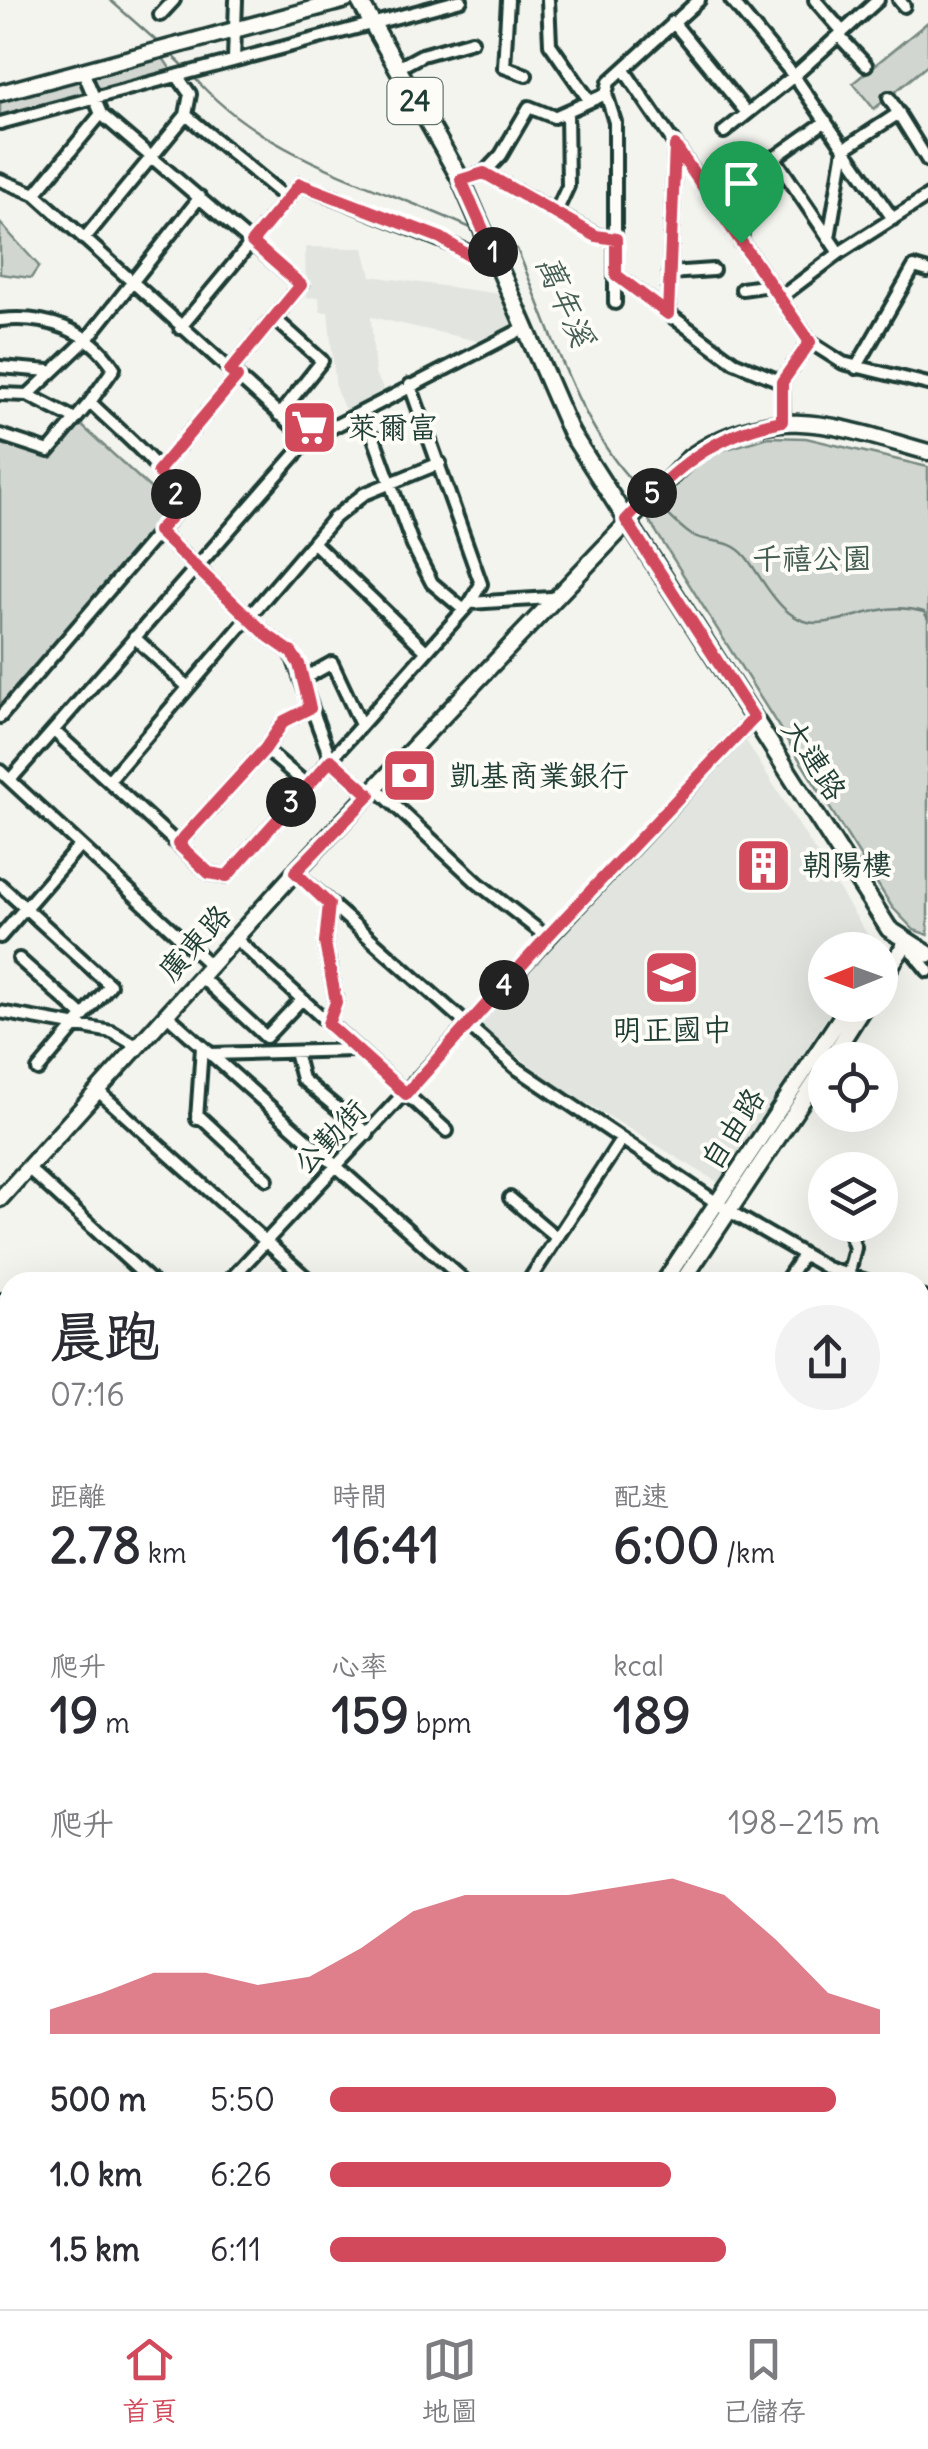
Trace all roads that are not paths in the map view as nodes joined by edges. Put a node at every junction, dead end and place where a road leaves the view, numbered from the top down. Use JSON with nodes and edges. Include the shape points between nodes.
{"nodes":[{"id":1,"x":174,"y":0,"type":"edge"},
{"id":2,"x":236,"y":0,"type":"edge"},
{"id":3,"x":346,"y":0,"type":"edge"},
{"id":4,"x":359,"y":0,"type":"edge"},
{"id":5,"x":461,"y":0,"type":"edge"},
{"id":6,"x":508,"y":0,"type":"edge"},
{"id":7,"x":548,"y":0,"type":"edge"},
{"id":8,"x":699,"y":0,"type":"edge"},
{"id":9,"x":731,"y":0,"type":"edge"},
{"id":10,"x":815,"y":0,"type":"edge"},
{"id":11,"x":878,"y":0,"type":"edge"},
{"id":12,"x":160,"y":16,"type":"dead end"},
{"id":13,"x":673,"y":22,"type":"junction"},
{"id":14,"x":370,"y":23,"type":"junction"},
{"id":15,"x":236,"y":30,"type":"junction"},
{"id":16,"x":841,"y":34,"type":"junction"},
{"id":17,"x":472,"y":41,"type":"dead end"},
{"id":18,"x":234,"y":59,"type":"junction"},
{"id":19,"x":866,"y":65,"type":"dead end"},
{"id":20,"x":396,"y":69,"type":"junction"},
{"id":21,"x":624,"y":70,"type":"junction"},
{"id":22,"x":82,"y":71,"type":"junction"},
{"id":23,"x":526,"y":75,"type":"dead end"},
{"id":24,"x":794,"y":76,"type":"junction"},
{"id":25,"x":178,"y":77,"type":"junction"},
{"id":26,"x":0,"y":93,"type":"edge"},
{"id":27,"x":606,"y":94,"type":"junction"},
{"id":28,"x":92,"y":98,"type":"junction"},
{"id":29,"x":888,"y":98,"type":"dead end"},
{"id":30,"x":590,"y":100,"type":"junction"},
{"id":31,"x":566,"y":112,"type":"junction"},
{"id":32,"x":747,"y":113,"type":"junction"},
{"id":33,"x":898,"y":113,"type":"junction"},
{"id":34,"x":102,"y":114,"type":"junction"},
{"id":35,"x":186,"y":115,"type":"junction"},
{"id":36,"x":826,"y":120,"type":"junction"},
{"id":37,"x":0,"y":123,"type":"edge"},
{"id":38,"x":724,"y":132,"type":"dead end"},
{"id":39,"x":675,"y":146,"type":"junction"},
{"id":40,"x":844,"y":149,"type":"junction"},
{"id":41,"x":154,"y":158,"type":"junction"},
{"id":42,"x":774,"y":158,"type":"junction"},
{"id":43,"x":928,"y":161,"type":"edge"},
{"id":44,"x":484,"y":173,"type":"junction"},
{"id":45,"x":0,"y":180,"type":"edge"},
{"id":46,"x":461,"y":180,"type":"junction"},
{"id":47,"x":34,"y":194,"type":"junction"},
{"id":48,"x":928,"y":196,"type":"edge"},
{"id":49,"x":200,"y":197,"type":"junction"},
{"id":50,"x":288,"y":199,"type":"junction"},
{"id":51,"x":556,"y":212,"type":"junction"},
{"id":52,"x":893,"y":219,"type":"junction"},
{"id":53,"x":829,"y":238,"type":"junction"},
{"id":54,"x":84,"y":239,"type":"junction"},
{"id":55,"x":616,"y":239,"type":"junction"},
{"id":56,"x":252,"y":242,"type":"junction"},
{"id":57,"x":741,"y":243,"type":"junction"},
{"id":58,"x":839,"y":253,"type":"junction"},
{"id":59,"x":496,"y":259,"type":"junction"},
{"id":60,"x":712,"y":270,"type":"dead end"},
{"id":61,"x":928,"y":270,"type":"edge"},
{"id":62,"x":669,"y":273,"type":"junction"},
{"id":63,"x":616,"y":275,"type":"junction"},
{"id":64,"x":770,"y":285,"type":"junction"},
{"id":65,"x":132,"y":286,"type":"junction"},
{"id":66,"x":742,"y":289,"type":"dead end"},
{"id":67,"x":781,"y":298,"type":"junction"},
{"id":68,"x":614,"y":303,"type":"dead end"},
{"id":69,"x":668,"y":314,"type":"junction"},
{"id":70,"x":274,"y":318,"type":"junction"},
{"id":71,"x":0,"y":320,"type":"edge"},
{"id":72,"x":180,"y":328,"type":"junction"},
{"id":73,"x":524,"y":328,"type":"junction"},
{"id":74,"x":88,"y":338,"type":"junction"},
{"id":75,"x":810,"y":342,"type":"junction"},
{"id":76,"x":0,"y":367,"type":"edge"},
{"id":77,"x":856,"y":368,"type":"junction"},
{"id":78,"x":49,"y":371,"type":"junction"},
{"id":79,"x":233,"y":374,"type":"junction"},
{"id":80,"x":782,"y":382,"type":"junction"},
{"id":81,"x":928,"y":384,"type":"edge"},
{"id":82,"x":410,"y":385,"type":"junction"},
{"id":83,"x":0,"y":394,"type":"edge"},
{"id":84,"x":28,"y":395,"type":"junction"},
{"id":85,"x":90,"y":402,"type":"junction"},
{"id":86,"x":280,"y":415,"type":"junction"},
{"id":87,"x":75,"y":419,"type":"junction"},
{"id":88,"x":782,"y":421,"type":"junction"},
{"id":89,"x":0,"y":435,"type":"edge"},
{"id":90,"x":374,"y":438,"type":"dead end"},
{"id":91,"x":308,"y":440,"type":"junction"},
{"id":92,"x":928,"y":452,"type":"edge"},
{"id":93,"x":440,"y":462,"type":"junction"},
{"id":94,"x":158,"y":471,"type":"junction"},
{"id":95,"x":389,"y":483,"type":"junction"},
{"id":96,"x":626,"y":520,"type":"junction"},
{"id":97,"x":158,"y":531,"type":"junction"},
{"id":98,"x":313,"y":542,"type":"junction"},
{"id":99,"x":198,"y":566,"type":"junction"},
{"id":100,"x":551,"y":598,"type":"junction"},
{"id":101,"x":467,"y":607,"type":"junction"},
{"id":102,"x":252,"y":617,"type":"junction"},
{"id":103,"x":134,"y":637,"type":"junction"},
{"id":104,"x":426,"y":650,"type":"junction"},
{"id":105,"x":304,"y":678,"type":"junction"},
{"id":106,"x":188,"y":686,"type":"junction"},
{"id":107,"x":310,"y":708,"type":"junction"},
{"id":108,"x":0,"y":717,"type":"edge"},
{"id":109,"x":754,"y":718,"type":"junction"},
{"id":110,"x":361,"y":724,"type":"junction"},
{"id":111,"x":54,"y":732,"type":"junction"},
{"id":112,"x":265,"y":749,"type":"junction"},
{"id":113,"x":331,"y":760,"type":"junction"},
{"id":114,"x":0,"y":772,"type":"edge"},
{"id":115,"x":10,"y":780,"type":"junction"},
{"id":116,"x":108,"y":780,"type":"junction"},
{"id":117,"x":306,"y":784,"type":"junction"},
{"id":118,"x":373,"y":792,"type":"junction"},
{"id":119,"x":178,"y":844,"type":"junction"},
{"id":120,"x":80,"y":845,"type":"junction"},
{"id":121,"x":295,"y":872,"type":"junction"},
{"id":122,"x":0,"y":885,"type":"edge"},
{"id":123,"x":329,"y":904,"type":"junction"},
{"id":124,"x":26,"y":907,"type":"junction"},
{"id":125,"x":0,"y":937,"type":"edge"},
{"id":126,"x":547,"y":937,"type":"junction"},
{"id":127,"x":236,"y":940,"type":"junction"},
{"id":128,"x":906,"y":943,"type":"junction"},
{"id":129,"x":898,"y":949,"type":"edge"},
{"id":130,"x":928,"y":954,"type":"edge"},
{"id":131,"x":898,"y":955,"type":"edge"},
{"id":132,"x":19,"y":959,"type":"dead end"},
{"id":133,"x":928,"y":971,"type":"edge"},
{"id":134,"x":206,"y":972,"type":"junction"},
{"id":135,"x":302,"y":999,"type":"junction"},
{"id":136,"x":0,"y":1012,"type":"edge"},
{"id":137,"x":167,"y":1014,"type":"junction"},
{"id":138,"x":82,"y":1016,"type":"junction"},
{"id":139,"x":838,"y":1022,"type":"edge"},
{"id":140,"x":328,"y":1024,"type":"junction"},
{"id":141,"x":467,"y":1027,"type":"junction"},
{"id":142,"x":74,"y":1028,"type":"junction"},
{"id":143,"x":137,"y":1046,"type":"junction"},
{"id":144,"x":206,"y":1050,"type":"junction"},
{"id":145,"x":354,"y":1050,"type":"junction"},
{"id":146,"x":294,"y":1052,"type":"junction"},
{"id":147,"x":38,"y":1070,"type":"dead end"},
{"id":148,"x":97,"y":1090,"type":"junction"},
{"id":149,"x":808,"y":1090,"type":"edge"},
{"id":150,"x":406,"y":1094,"type":"junction"},
{"id":151,"x":447,"y":1132,"type":"dead end"},
{"id":152,"x":368,"y":1134,"type":"junction"},
{"id":153,"x":622,"y":1140,"type":"junction"},
{"id":154,"x":336,"y":1166,"type":"junction"},
{"id":155,"x":28,"y":1168,"type":"junction"},
{"id":156,"x":267,"y":1179,"type":"dead end"},
{"id":157,"x":0,"y":1198,"type":"edge"},
{"id":158,"x":510,"y":1198,"type":"dead end"},
{"id":159,"x":723,"y":1208,"type":"junction"},
{"id":160,"x":557,"y":1238,"type":"junction"},
{"id":161,"x":266,"y":1241,"type":"junction"},
{"id":162,"x":853,"y":1242,"type":"edge"},
{"id":163,"x":803,"y":1255,"type":"junction"},
{"id":164,"x":141,"y":1272,"type":"edge"},
{"id":165,"x":241,"y":1272,"type":"edge"},
{"id":166,"x":301,"y":1272,"type":"edge"},
{"id":167,"x":455,"y":1272,"type":"edge"},
{"id":168,"x":535,"y":1272,"type":"edge"},
{"id":169,"x":672,"y":1272,"type":"edge"},
{"id":170,"x":688,"y":1272,"type":"edge"},
{"id":171,"x":792,"y":1272,"type":"edge"},
{"id":172,"x":839,"y":1272,"type":"edge"},
{"id":173,"x":849,"y":1272,"type":"edge"}],
"edges":[{"from":1,"to":12,"type":"street"},
{"from":2,"to":15,"type":"street"},
{"from":3,"to":15,"type":"street"},
{"from":4,"to":14,"type":"main road","number":"24"},
{"from":5,"to":14,"type":"street"},
{"from":6,"to":23,"type":"street","via":[[504,67]]},
{"from":7,"to":30,"type":"street","via":[[550,44]]},
{"from":8,"to":13,"type":"street"},
{"from":9,"to":24,"type":"street"},
{"from":10,"to":16,"type":"street"},
{"from":11,"to":16,"type":"street"},
{"from":13,"to":21,"type":"street"},
{"from":13,"to":32,"type":"street"},
{"from":14,"to":18,"type":"street"},
{"from":14,"to":20,"type":"main road","number":"24"},
{"from":15,"to":18,"type":"street"},
{"from":15,"to":22,"type":"street"},
{"from":16,"to":19,"type":"street"},
{"from":16,"to":24,"type":"street"},
{"from":17,"to":20,"type":"street"},
{"from":18,"to":25,"type":"street"},
{"from":20,"to":46,"type":"main road","number":"24"},
{"from":21,"to":27,"type":"street"},
{"from":21,"to":39,"type":"street"},
{"from":22,"to":26,"type":"street"},
{"from":22,"to":28,"type":"street"},
{"from":24,"to":32,"type":"street"},
{"from":24,"to":36,"type":"street"},
{"from":25,"to":28,"type":"street"},
{"from":25,"to":35,"type":"street","via":[[190,94]]},
{"from":27,"to":30,"type":"street"},
{"from":27,"to":55,"type":"street","via":[[615,122]]},
{"from":28,"to":34,"type":"street"},
{"from":28,"to":37,"type":"street"},
{"from":29,"to":33,"type":"street"},
{"from":30,"to":31,"type":"street"},
{"from":31,"to":44,"type":"street","via":[[544,117],[529,107]]},
{"from":31,"to":51,"type":"street","via":[[568,186]]},
{"from":32,"to":38,"type":"street"},
{"from":33,"to":40,"type":"street"},
{"from":33,"to":43,"type":"street"},
{"from":34,"to":41,"type":"street"},
{"from":34,"to":47,"type":"street"},
{"from":35,"to":41,"type":"street"},
{"from":35,"to":50,"type":"street"},
{"from":36,"to":40,"type":"street"},
{"from":36,"to":42,"type":"street"},
{"from":39,"to":57,"type":"street"},
{"from":39,"to":62,"type":"street"},
{"from":40,"to":52,"type":"street"},
{"from":40,"to":53,"type":"street"},
{"from":41,"to":49,"type":"street"},
{"from":41,"to":54,"type":"street"},
{"from":42,"to":53,"type":"street"},
{"from":42,"to":57,"type":"street","via":[[746,178]]},
{"from":44,"to":46,"type":"street"},
{"from":44,"to":51,"type":"street"},
{"from":45,"to":47,"type":"street"},
{"from":46,"to":59,"type":"main road","number":"24"},
{"from":47,"to":54,"type":"street"},
{"from":48,"to":52,"type":"street"},
{"from":49,"to":56,"type":"street"},
{"from":49,"to":65,"type":"street"},
{"from":50,"to":56,"type":"street"},
{"from":50,"to":59,"type":"street","via":[[300,184],[441,238],[466,254]]},
{"from":51,"to":55,"type":"street","via":[[596,236]]},
{"from":52,"to":58,"type":"street"},
{"from":53,"to":58,"type":"street"},
{"from":54,"to":65,"type":"street"},
{"from":55,"to":63,"type":"street"},
{"from":56,"to":70,"type":"street","via":[[301,285]]},
{"from":56,"to":72,"type":"street"},
{"from":57,"to":64,"type":"street"},
{"from":58,"to":67,"type":"street"},
{"from":59,"to":73,"type":"main road","name":"大連路","number":"24"},
{"from":60,"to":62,"type":"street"},
{"from":61,"to":77,"type":"street","via":[[914,266]]},
{"from":62,"to":69,"type":"street"},
{"from":63,"to":68,"type":"street"},
{"from":63,"to":69,"type":"street"},
{"from":64,"to":66,"type":"street"},
{"from":64,"to":67,"type":"street"},
{"from":65,"to":72,"type":"street"},
{"from":65,"to":74,"type":"street"},
{"from":67,"to":75,"type":"street"},
{"from":69,"to":80,"type":"street","via":[[734,362]]},
{"from":70,"to":79,"type":"street"},
{"from":70,"to":86,"type":"street","via":[[322,361]]},
{"from":71,"to":74,"type":"street","via":[[51,322]]},
{"from":72,"to":79,"type":"street"},
{"from":73,"to":82,"type":"street"},
{"from":73,"to":96,"type":"main road","name":"大連路","number":"24","via":[[565,422]]},
{"from":74,"to":78,"type":"street"},
{"from":74,"to":85,"type":"street","via":[[114,368]]},
{"from":75,"to":77,"type":"street"},
{"from":75,"to":80,"type":"street"},
{"from":76,"to":78,"type":"street"},
{"from":77,"to":81,"type":"street"},
{"from":78,"to":84,"type":"street"},
{"from":79,"to":86,"type":"street"},
{"from":79,"to":94,"type":"street"},
{"from":80,"to":88,"type":"street"},
{"from":82,"to":91,"type":"street"},
{"from":82,"to":93,"type":"street"},
{"from":83,"to":84,"type":"street"},
{"from":84,"to":87,"type":"street"},
{"from":85,"to":87,"type":"street"},
{"from":85,"to":94,"type":"street"},
{"from":86,"to":91,"type":"street"},
{"from":87,"to":89,"type":"street","via":[[49,452]]},
{"from":88,"to":92,"type":"street","via":[[823,423]]},
{"from":88,"to":96,"type":"street","name":"廣東路","via":[[720,439],[690,457]]},
{"from":90,"to":95,"type":"street"},
{"from":91,"to":99,"type":"street"},
{"from":93,"to":95,"type":"street"},
{"from":93,"to":101,"type":"street","via":[[481,584]]},
{"from":94,"to":97,"type":"street","via":[[181,506]]},
{"from":95,"to":98,"type":"street","via":[[364,494]]},
{"from":95,"to":101,"type":"street","via":[[432,583]]},
{"from":96,"to":100,"type":"street","name":"廣東路"},
{"from":96,"to":109,"type":"main road","name":"大連路","number":"24"},
{"from":97,"to":99,"type":"street"},
{"from":97,"to":108,"type":"street"},
{"from":98,"to":102,"type":"street"},
{"from":98,"to":104,"type":"street"},
{"from":99,"to":102,"type":"street"},
{"from":99,"to":103,"type":"street"},
{"from":100,"to":101,"type":"street"},
{"from":100,"to":118,"type":"street","name":"廣東路"},
{"from":101,"to":104,"type":"street"},
{"from":102,"to":105,"type":"street","via":[[291,652]]},
{"from":102,"to":106,"type":"street"},
{"from":103,"to":106,"type":"street"},
{"from":103,"to":111,"type":"street"},
{"from":104,"to":110,"type":"street"},
{"from":105,"to":107,"type":"street"},
{"from":105,"to":110,"type":"street","via":[[332,663]]},
{"from":106,"to":116,"type":"street"},
{"from":107,"to":112,"type":"street","via":[[284,721]]},
{"from":107,"to":113,"type":"street"},
{"from":109,"to":126,"type":"street","name":"公勤街"},
{"from":109,"to":128,"type":"main road","name":"大連路","number":"24","via":[[889,928]]},
{"from":110,"to":113,"type":"street"},
{"from":111,"to":115,"type":"street"},
{"from":111,"to":116,"type":"street"},
{"from":112,"to":117,"type":"street"},
{"from":112,"to":119,"type":"street"},
{"from":113,"to":117,"type":"street"},
{"from":113,"to":118,"type":"street"},
{"from":114,"to":115,"type":"street"},
{"from":115,"to":120,"type":"street"},
{"from":116,"to":119,"type":"street"},
{"from":117,"to":119,"type":"street","via":[[227,876],[209,873]]},
{"from":118,"to":121,"type":"street","name":"廣東路"},
{"from":118,"to":126,"type":"street"},
{"from":120,"to":124,"type":"street"},
{"from":120,"to":134,"type":"street"},
{"from":121,"to":123,"type":"street"},
{"from":121,"to":127,"type":"street","name":"廣東路"},
{"from":122,"to":124,"type":"street"},
{"from":123,"to":140,"type":"street","via":[[325,943],[336,1002]]},
{"from":123,"to":141,"type":"street"},
{"from":124,"to":125,"type":"street"},
{"from":124,"to":138,"type":"street","via":[[110,985]]},
{"from":126,"to":141,"type":"street","name":"公勤街"},
{"from":127,"to":134,"type":"street","name":"廣東路"},
{"from":127,"to":135,"type":"street"},
{"from":128,"to":129,"type":"street"},
{"from":128,"to":130,"type":"main road","number":"24"},
{"from":128,"to":131,"type":"street"},
{"from":128,"to":133,"type":"street","name":"大連路"},
{"from":132,"to":138,"type":"street"},
{"from":134,"to":135,"type":"street","via":[[266,1037]]},
{"from":134,"to":137,"type":"street","name":"廣東路"},
{"from":135,"to":140,"type":"street"},
{"from":136,"to":142,"type":"street"},
{"from":137,"to":143,"type":"street","name":"廣東路"},
{"from":137,"to":144,"type":"street"},
{"from":138,"to":142,"type":"street"},
{"from":139,"to":159,"type":"street","name":"自由路"},
{"from":140,"to":145,"type":"street"},
{"from":141,"to":150,"type":"street","name":"公勤街"},
{"from":141,"to":153,"type":"street"},
{"from":142,"to":143,"type":"street","via":[[112,1032]]},
{"from":142,"to":147,"type":"street"},
{"from":143,"to":148,"type":"street","name":"廣東路"},
{"from":144,"to":146,"type":"street"},
{"from":144,"to":154,"type":"street"},
{"from":144,"to":156,"type":"street","via":[[197,1117]]},
{"from":145,"to":146,"type":"street"},
{"from":145,"to":150,"type":"street"},
{"from":146,"to":152,"type":"street","via":[[302,1079]]},
{"from":148,"to":155,"type":"street","name":"廣東路"},
{"from":148,"to":161,"type":"street"},
{"from":149,"to":159,"type":"street","name":"自由路"},
{"from":150,"to":151,"type":"street"},
{"from":150,"to":152,"type":"street","name":"公勤街"},
{"from":152,"to":154,"type":"street","name":"公勤街"},
{"from":153,"to":159,"type":"street"},
{"from":153,"to":160,"type":"street"},
{"from":154,"to":161,"type":"street","name":"公勤街"},
{"from":154,"to":167,"type":"street"},
{"from":155,"to":157,"type":"street","name":"廣東路"},
{"from":155,"to":164,"type":"street"},
{"from":158,"to":160,"type":"street"},
{"from":159,"to":163,"type":"street"},
{"from":159,"to":169,"type":"street","name":"自由路"},
{"from":159,"to":170,"type":"street","name":"自由路"},
{"from":160,"to":168,"type":"street"},
{"from":161,"to":165,"type":"street","name":"公勤街"},
{"from":161,"to":166,"type":"street"},
{"from":162,"to":173,"type":"street"},
{"from":163,"to":171,"type":"street"},
{"from":163,"to":172,"type":"street"}]}
